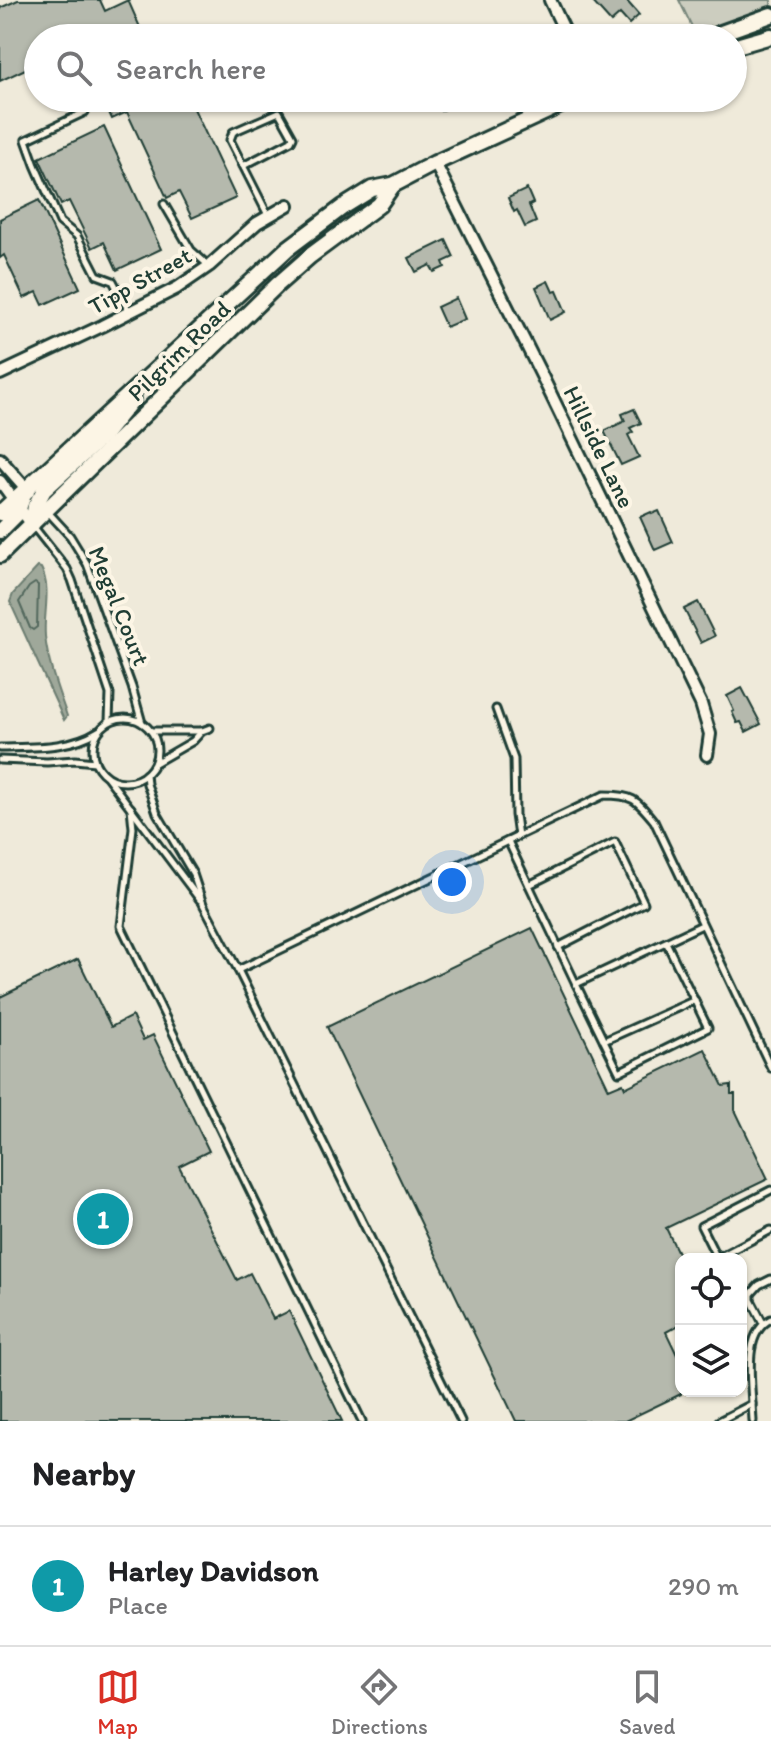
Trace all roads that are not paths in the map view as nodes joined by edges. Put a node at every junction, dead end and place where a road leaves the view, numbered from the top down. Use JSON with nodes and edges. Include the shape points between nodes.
{"nodes":[{"id":1,"x":550,"y":0,"type":"edge"},
{"id":2,"x":771,"y":15,"type":"edge"},
{"id":3,"x":561,"y":24,"type":"edge"},
{"id":4,"x":746,"y":24,"type":"edge"},
{"id":5,"x":771,"y":36,"type":"edge"},
{"id":6,"x":747,"y":43,"type":"edge"},
{"id":7,"x":85,"y":112,"type":"dead end"},
{"id":8,"x":546,"y":112,"type":"edge"},
{"id":9,"x":435,"y":163,"type":"junction"},
{"id":10,"x":243,"y":166,"type":"junction"},
{"id":11,"x":393,"y":185,"type":"junction"},
{"id":12,"x":164,"y":204,"type":"dead end"},
{"id":13,"x":288,"y":205,"type":"dead end"},
{"id":14,"x":268,"y":216,"type":"junction"},
{"id":15,"x":209,"y":266,"type":"junction"},
{"id":16,"x":129,"y":313,"type":"junction"},
{"id":17,"x":0,"y":374,"type":"edge"},
{"id":18,"x":140,"y":384,"type":"junction"},
{"id":19,"x":0,"y":459,"type":"edge"},
{"id":20,"x":0,"y":481,"type":"edge"},
{"id":21,"x":26,"y":489,"type":"junction"},
{"id":22,"x":17,"y":505,"type":"junction"},
{"id":23,"x":42,"y":506,"type":"junction"},
{"id":24,"x":0,"y":513,"type":"edge"},
{"id":25,"x":32,"y":525,"type":"junction"},
{"id":26,"x":0,"y":531,"type":"edge"},
{"id":27,"x":0,"y":555,"type":"edge"},
{"id":28,"x":496,"y":709,"type":"dead end"},
{"id":29,"x":109,"y":721,"type":"junction"},
{"id":30,"x":142,"y":723,"type":"junction"},
{"id":31,"x":210,"y":728,"type":"dead end"},
{"id":32,"x":99,"y":730,"type":"junction"},
{"id":33,"x":151,"y":731,"type":"junction"},
{"id":34,"x":202,"y":731,"type":"junction"},
{"id":35,"x":0,"y":748,"type":"edge"},
{"id":36,"x":707,"y":755,"type":"dead end"},
{"id":37,"x":0,"y":760,"type":"edge"},
{"id":38,"x":96,"y":763,"type":"junction"},
{"id":39,"x":154,"y":763,"type":"junction"},
{"id":40,"x":146,"y":774,"type":"junction"},
{"id":41,"x":108,"y":778,"type":"junction"},
{"id":42,"x":131,"y":808,"type":"junction"},
{"id":43,"x":518,"y":836,"type":"junction"},
{"id":44,"x":508,"y":841,"type":"junction"},
{"id":45,"x":529,"y":885,"type":"junction"},
{"id":46,"x":203,"y":904,"type":"junction"},
{"id":47,"x":702,"y":925,"type":"junction"},
{"id":48,"x":666,"y":942,"type":"junction"},
{"id":49,"x":558,"y":947,"type":"junction"},
{"id":50,"x":238,"y":970,"type":"junction"},
{"id":51,"x":576,"y":984,"type":"junction"},
{"id":52,"x":695,"y":1000,"type":"junction"},
{"id":53,"x":604,"y":1041,"type":"junction"},
{"id":54,"x":771,"y":1068,"type":"edge"},
{"id":55,"x":771,"y":1190,"type":"edge"},
{"id":56,"x":771,"y":1230,"type":"edge"},
{"id":57,"x":771,"y":1279,"type":"edge"},
{"id":58,"x":771,"y":1319,"type":"edge"},
{"id":59,"x":763,"y":1323,"type":"junction"},
{"id":60,"x":752,"y":1404,"type":"junction"},
{"id":61,"x":362,"y":1421,"type":"edge"},
{"id":62,"x":461,"y":1421,"type":"edge"},
{"id":63,"x":719,"y":1421,"type":"edge"},
{"id":64,"x":753,"y":1421,"type":"edge"}],
"edges":[{"from":1,"to":3,"type":"street"},
{"from":2,"to":4,"type":"street"},
{"from":5,"to":6,"type":"street"},
{"from":7,"to":16,"type":"lane","via":[[26,140],[60,222],[77,236],[97,275],[113,281]]},
{"from":8,"to":9,"type":"street","name":"Pilgrim Road"},
{"from":9,"to":11,"type":"street","name":"Pilgrim Road"},
{"from":9,"to":36,"type":"street","name":"Hillside Lane","via":[[701,704],[710,734]]},
{"from":10,"to":10,"type":"lane","via":[[230,140],[233,132],[279,112],[291,141]]},
{"from":10,"to":14,"type":"lane"},
{"from":11,"to":18,"type":"street","name":"Pilgrim Road","via":[[372,189],[287,249]]},
{"from":11,"to":23,"type":"street","name":"Pilgrim Road","via":[[379,205],[277,285]]},
{"from":12,"to":15,"type":"lane","via":[[191,250]]},
{"from":13,"to":14,"type":"street","name":"Tipp Street"},
{"from":14,"to":15,"type":"street","name":"Tipp Street"},
{"from":15,"to":16,"type":"street","name":"Tipp Street"},
{"from":16,"to":17,"type":"street","name":"Tipp Street"},
{"from":18,"to":21,"type":"street","name":"Pilgrim Road"},
{"from":18,"to":23,"type":"street","via":[[130,405],[103,436],[44,490]]},
{"from":19,"to":21,"type":"street"},
{"from":20,"to":22,"type":"street"},
{"from":21,"to":22,"type":"street"},
{"from":21,"to":23,"type":"street"},
{"from":22,"to":24,"type":"street"},
{"from":22,"to":25,"type":"street"},
{"from":22,"to":26,"type":"street"},
{"from":23,"to":25,"type":"street","name":"Pilgrim Road"},
{"from":23,"to":30,"type":"lane","name":"Megal Court","via":[[87,564]]},
{"from":25,"to":27,"type":"street","name":"Pilgrim Road"},
{"from":25,"to":29,"type":"lane","name":"Megal Court","via":[[72,580],[110,694]]},
{"from":28,"to":43,"type":"lane","via":[[514,759]]},
{"from":29,"to":30,"type":"lane","via":[[122,717]]},
{"from":29,"to":32,"type":"lane"},
{"from":30,"to":33,"type":"lane"},
{"from":31,"to":34,"type":"lane"},
{"from":32,"to":35,"type":"lane","via":[[68,744]]},
{"from":32,"to":38,"type":"lane","via":[[93,743]]},
{"from":33,"to":34,"type":"lane"},
{"from":33,"to":39,"type":"lane","via":[[157,750]]},
{"from":34,"to":39,"type":"lane"},
{"from":37,"to":38,"type":"lane"},
{"from":38,"to":41,"type":"lane"},
{"from":39,"to":40,"type":"lane"},
{"from":40,"to":41,"type":"lane","via":[[135,781]]},
{"from":40,"to":46,"type":"lane","via":[[157,813],[193,874]]},
{"from":41,"to":42,"type":"lane"},
{"from":42,"to":46,"type":"lane"},
{"from":42,"to":61,"type":"lane","via":[[121,926]]},
{"from":43,"to":44,"type":"lane"},
{"from":43,"to":47,"type":"lane","via":[[604,795],[627,795],[654,821]]},
{"from":44,"to":45,"type":"lane"},
{"from":44,"to":50,"type":"lane"},
{"from":45,"to":49,"type":"lane"},
{"from":45,"to":49,"type":"lane","via":[[615,842],[644,903]]},
{"from":46,"to":50,"type":"lane"},
{"from":47,"to":48,"type":"lane"},
{"from":47,"to":54,"type":"lane"},
{"from":48,"to":51,"type":"lane"},
{"from":48,"to":52,"type":"lane"},
{"from":49,"to":51,"type":"lane"},
{"from":50,"to":62,"type":"lane"},
{"from":51,"to":53,"type":"lane"},
{"from":52,"to":53,"type":"lane"},
{"from":52,"to":53,"type":"lane","via":[[708,1028],[619,1072]]},
{"from":55,"to":56,"type":"lane","via":[[701,1226],[717,1258]]},
{"from":57,"to":59,"type":"lane","via":[[751,1294]]},
{"from":58,"to":59,"type":"lane"},
{"from":59,"to":60,"type":"lane","via":[[752,1344]]},
{"from":60,"to":63,"type":"lane"},
{"from":60,"to":64,"type":"lane"}]}
